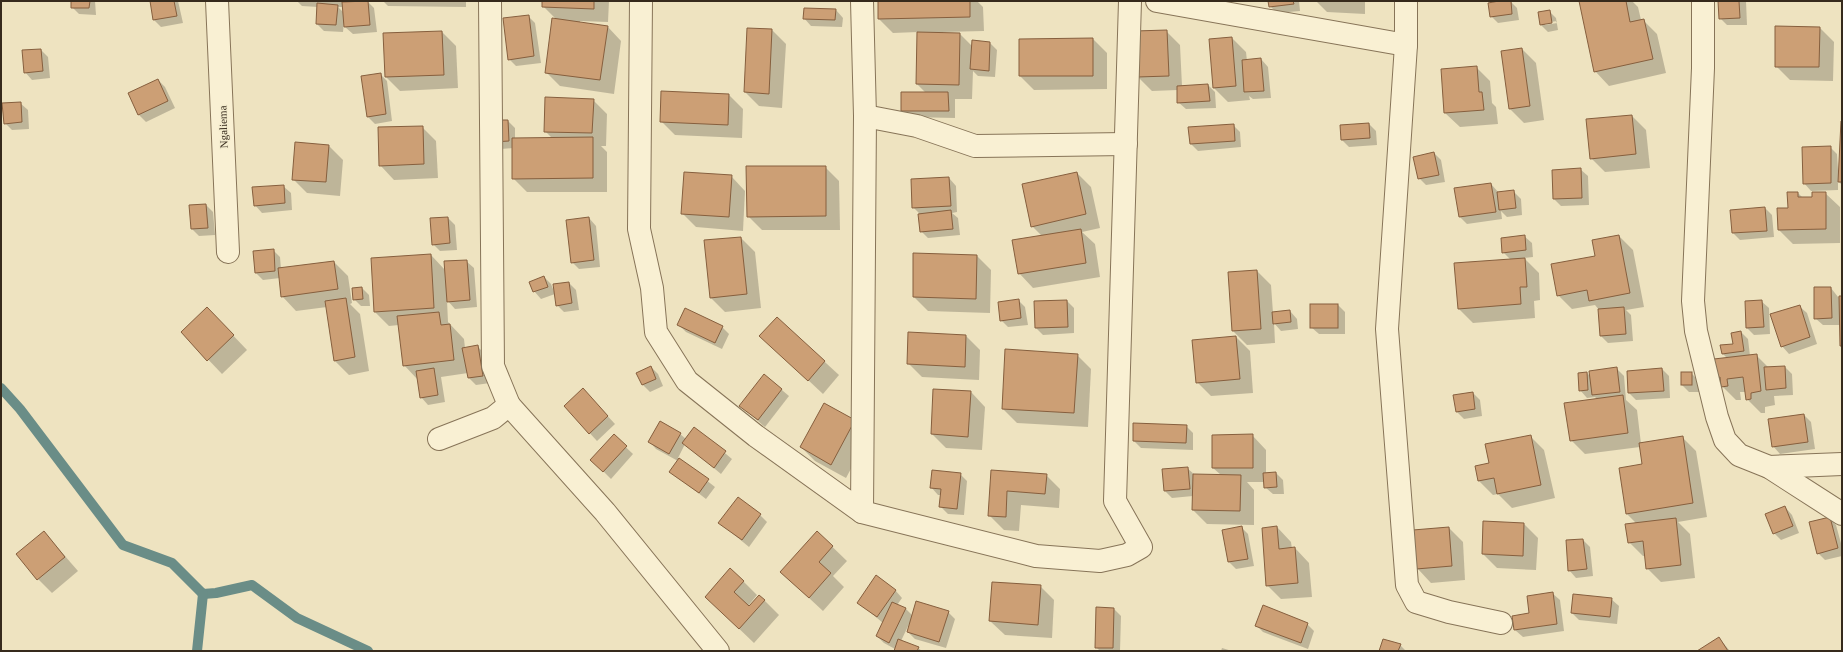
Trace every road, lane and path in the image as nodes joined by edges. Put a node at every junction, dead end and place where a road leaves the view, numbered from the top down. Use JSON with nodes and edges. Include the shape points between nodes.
{"nodes":[{"id":1,"x":217,"y":1,"type":"edge"},
{"id":2,"x":490,"y":1,"type":"edge"},
{"id":3,"x":641,"y":1,"type":"edge"},
{"id":4,"x":862,"y":1,"type":"edge"},
{"id":5,"x":1130,"y":1,"type":"edge"},
{"id":6,"x":1157,"y":1,"type":"edge"},
{"id":7,"x":1406,"y":1,"type":"edge"},
{"id":8,"x":1703,"y":1,"type":"edge"},
{"id":9,"x":1406,"y":45,"type":"junction"},
{"id":10,"x":865,"y":116,"type":"junction"},
{"id":11,"x":1126,"y":144,"type":"junction"},
{"id":12,"x":228,"y":252,"type":"dead end"},
{"id":13,"x":509,"y":405,"type":"junction"},
{"id":14,"x":439,"y":439,"type":"dead end"},
{"id":15,"x":1842,"y":464,"type":"edge"},
{"id":16,"x":1769,"y":467,"type":"junction"},
{"id":17,"x":862,"y":512,"type":"junction"},
{"id":18,"x":1842,"y":514,"type":"edge"},
{"id":19,"x":1501,"y":622,"type":"dead end"},
{"id":20,"x":718,"y":651,"type":"edge"}],
"edges":[{"from":1,"to":12,"type":"street","name":"Ngaliema"},
{"from":2,"to":13,"type":"street","via":[[493,366]]},
{"from":3,"to":17,"type":"street","via":[[639,229],[652,288],[656,332],[687,381],[756,436]]},
{"from":4,"to":10,"type":"street"},
{"from":5,"to":11,"type":"street"},
{"from":6,"to":9,"type":"street"},
{"from":7,"to":9,"type":"street"},
{"from":8,"to":16,"type":"street","via":[[1703,68],[1693,301],[1696,331],[1725,440],[1740,455]]},
{"from":9,"to":19,"type":"street","via":[[1387,329],[1407,584],[1416,602],[1449,612]]},
{"from":10,"to":11,"type":"street","via":[[917,126],[975,146]]},
{"from":10,"to":17,"type":"street"},
{"from":11,"to":17,"type":"street","via":[[1115,501],[1141,547],[1127,555],[1100,561],[1036,556]]},
{"from":13,"to":14,"type":"street","via":[[493,418]]},
{"from":13,"to":20,"type":"street","via":[[605,512]]},
{"from":15,"to":16,"type":"street"},
{"from":16,"to":18,"type":"street"}]}
